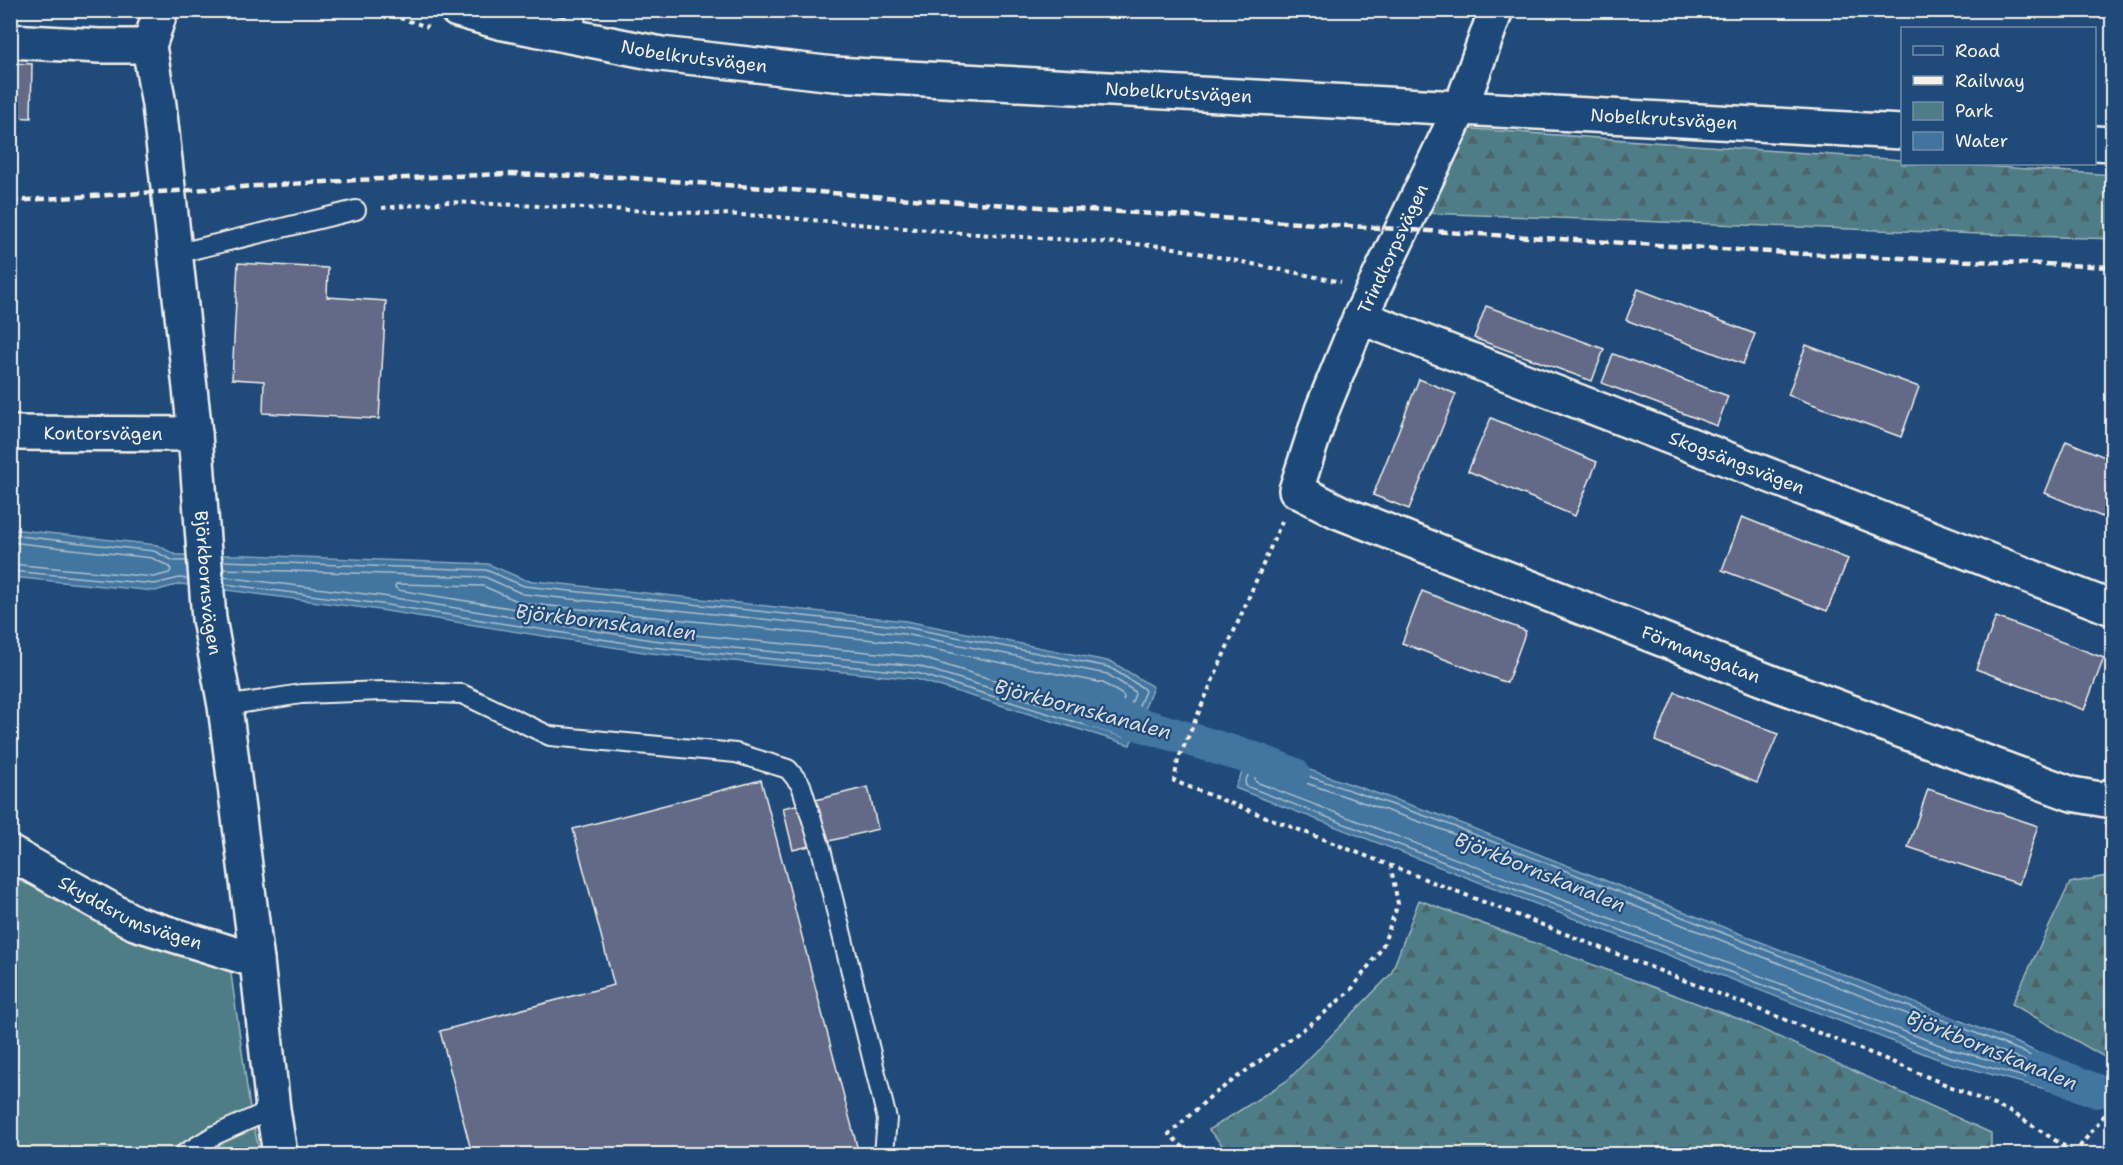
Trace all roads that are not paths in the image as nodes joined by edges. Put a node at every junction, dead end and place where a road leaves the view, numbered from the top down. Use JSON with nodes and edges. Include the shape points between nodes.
{"nodes":[{"id":1,"x":161,"y":10,"type":"edge"},
{"id":2,"x":457,"y":10,"type":"edge"},
{"id":3,"x":1496,"y":10,"type":"edge"},
{"id":4,"x":575,"y":23,"type":"edge"},
{"id":5,"x":10,"y":41,"type":"edge"},
{"id":6,"x":149,"y":46,"type":"junction"},
{"id":7,"x":1461,"y":107,"type":"junction"},
{"id":8,"x":1901,"y":132,"type":"edge"},
{"id":9,"x":2096,"y":143,"type":"edge"},
{"id":10,"x":2112,"y":144,"type":"edge"},
{"id":11,"x":356,"y":210,"type":"road end"},
{"id":12,"x":175,"y":254,"type":"junction"},
{"id":13,"x":1367,"y":303,"type":"junction"},
{"id":14,"x":10,"y":433,"type":"edge"},
{"id":15,"x":195,"y":434,"type":"junction"},
{"id":16,"x":1296,"y":490,"type":"joint"},
{"id":17,"x":2112,"y":608,"type":"edge"},
{"id":18,"x":225,"y":706,"type":"junction"},
{"id":19,"x":2112,"y":795,"type":"edge"},
{"id":20,"x":10,"y":853,"type":"edge"},
{"id":21,"x":257,"y":961,"type":"junction"},
{"id":22,"x":273,"y":1109,"type":"junction"},
{"id":23,"x":184,"y":1155,"type":"edge"},
{"id":24,"x":280,"y":1155,"type":"edge"},
{"id":25,"x":884,"y":1155,"type":"edge"}],
"edges":[{"from":1,"to":6,"type":"street","name":"Björkbornsvägen"},
{"from":2,"to":4,"type":"street","name":"Nobelkrutsvägen","via":[[499,22]]},
{"from":3,"to":7,"type":"street","name":"Trindtorpsvägen"},
{"from":4,"to":7,"type":"street","name":"Nobelkrutsvägen","via":[[661,54],[834,74]]},
{"from":5,"to":6,"type":"street"},
{"from":6,"to":12,"type":"street","name":"Björkbornsvägen"},
{"from":7,"to":8,"type":"street","name":"Nobelkrutsvägen"},
{"from":7,"to":13,"type":"street","name":"Trindtorpsvägen"},
{"from":9,"to":10,"type":"street"},
{"from":11,"to":12,"type":"lane"},
{"from":12,"to":15,"type":"street","name":"Björkbornsvägen"},
{"from":13,"to":16,"type":"street","name":"Trindtorpsvägen","via":[[1322,410]]},
{"from":13,"to":17,"type":"street","name":"Skogsängsvägen"},
{"from":14,"to":15,"type":"street","name":"Kontorsvägen"},
{"from":15,"to":18,"type":"street","name":"Björkbornsvägen","via":[[209,619]]},
{"from":16,"to":19,"type":"street","name":"Förmansgatan","via":[[1340,512],[1873,720],[2072,794],[2106,800]]},
{"from":18,"to":21,"type":"street","name":"Björkbornsvägen"},
{"from":18,"to":25,"type":"lane","via":[[302,694],[462,694],[550,736],[736,753],[788,769],[801,785],[821,849],[887,1119]]},
{"from":20,"to":21,"type":"street","name":"Skyddsrumsvägen","via":[[135,922]]},
{"from":21,"to":22,"type":"street","name":"Björkbornsvägen"},
{"from":22,"to":23,"type":"lane","via":[[215,1135]]},
{"from":22,"to":24,"type":"street","name":"Björkbornsvägen"}]}
